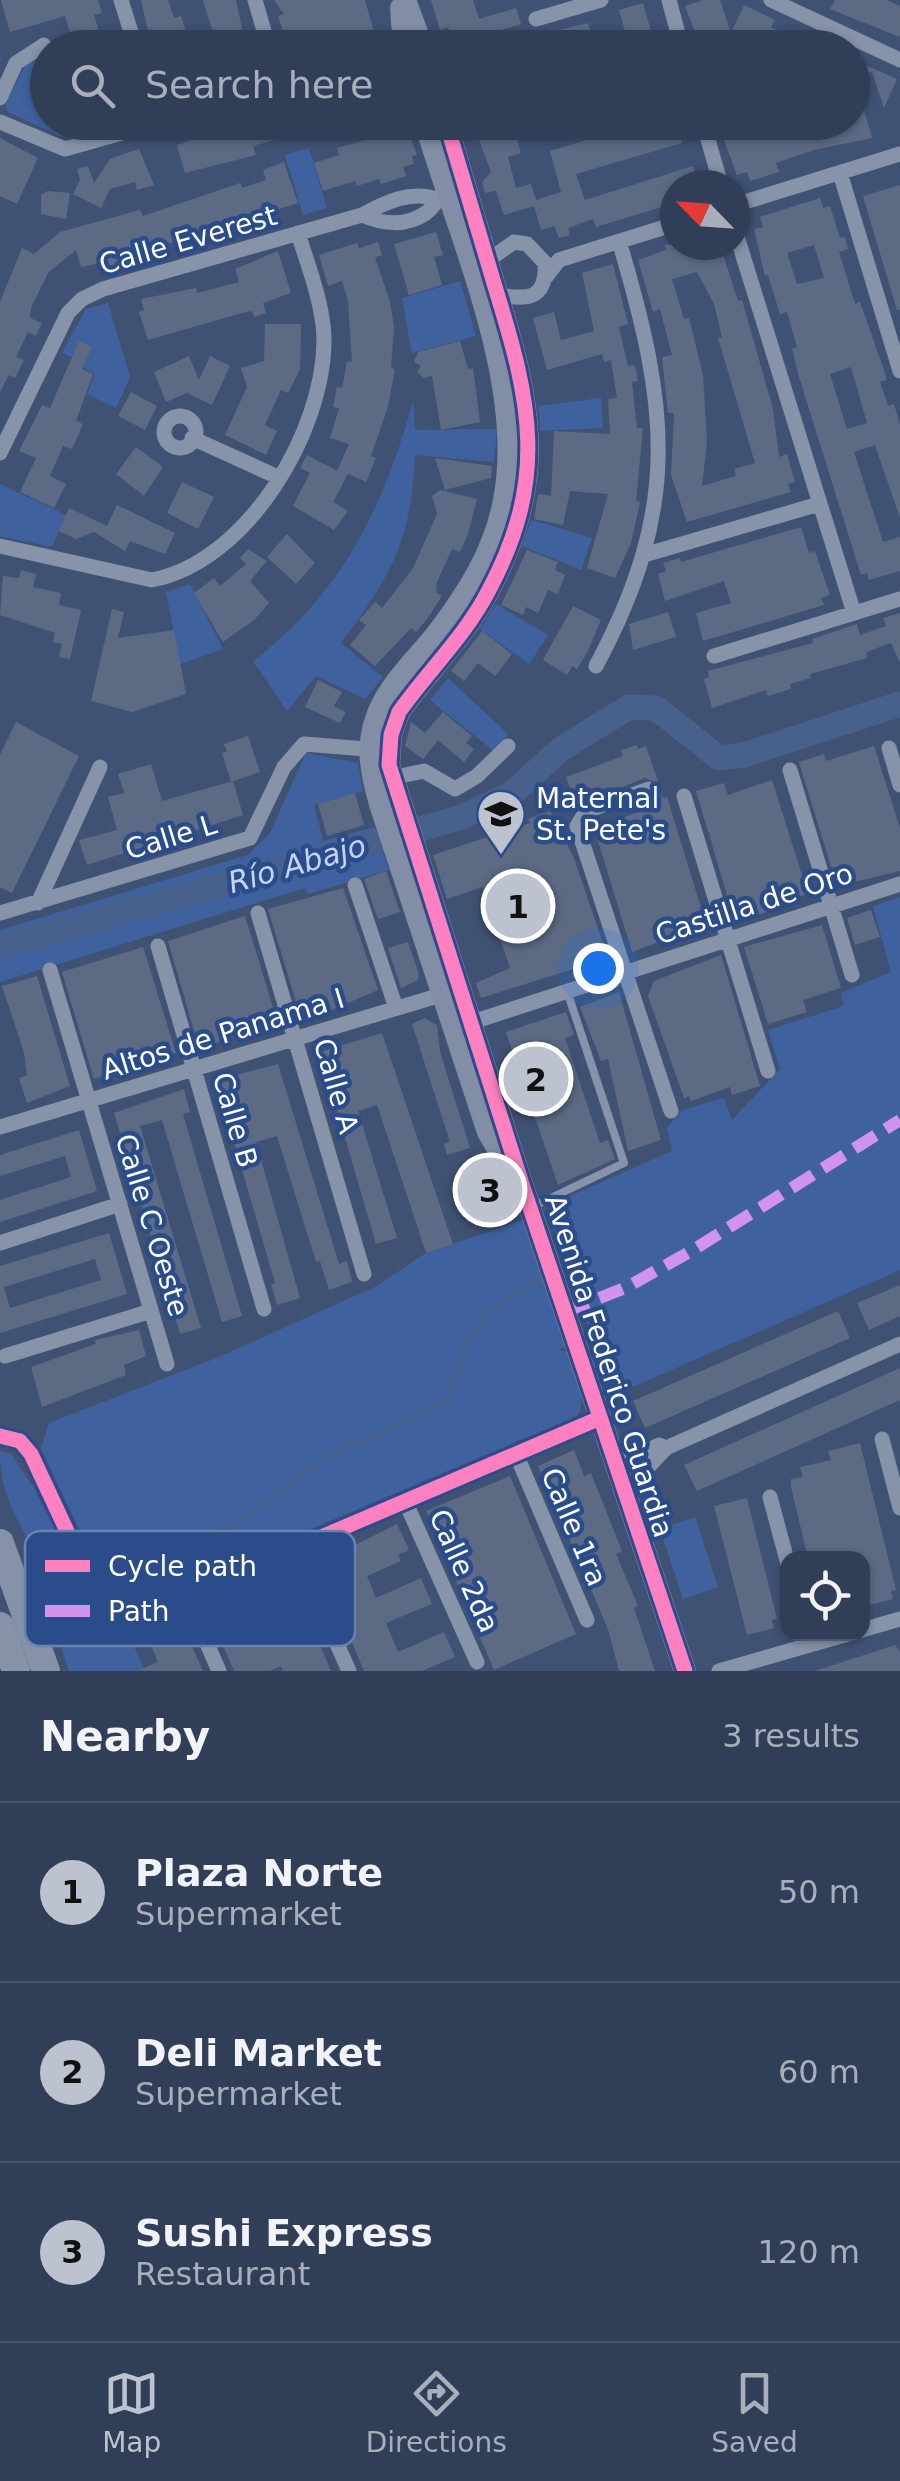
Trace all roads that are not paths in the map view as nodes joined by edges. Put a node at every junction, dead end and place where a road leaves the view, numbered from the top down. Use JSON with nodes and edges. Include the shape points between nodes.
{"nodes":[{"id":1,"x":121,"y":0,"type":"edge"},
{"id":2,"x":254,"y":0,"type":"edge"},
{"id":3,"x":402,"y":0,"type":"edge"},
{"id":4,"x":601,"y":0,"type":"edge"},
{"id":5,"x":669,"y":0,"type":"edge"},
{"id":6,"x":771,"y":0,"type":"edge"},
{"id":7,"x":536,"y":20,"type":"dead end"},
{"id":8,"x":130,"y":30,"type":"edge"},
{"id":9,"x":263,"y":30,"type":"edge"},
{"id":10,"x":404,"y":30,"type":"edge"},
{"id":11,"x":677,"y":30,"type":"edge"},
{"id":12,"x":836,"y":30,"type":"edge"},
{"id":13,"x":870,"y":46,"type":"edge"},
{"id":14,"x":30,"y":54,"type":"edge"},
{"id":15,"x":900,"y":60,"type":"edge"},
{"id":16,"x":0,"y":98,"type":"edge"},
{"id":17,"x":0,"y":122,"type":"edge"},
{"id":18,"x":30,"y":134,"type":"edge"},
{"id":19,"x":43,"y":140,"type":"edge"},
{"id":20,"x":98,"y":140,"type":"edge"},
{"id":21,"x":431,"y":140,"type":"edge"},
{"id":22,"x":447,"y":140,"type":"edge"},
{"id":23,"x":708,"y":140,"type":"edge"},
{"id":24,"x":900,"y":154,"type":"edge"},
{"id":25,"x":717,"y":170,"type":"edge"},
{"id":26,"x":840,"y":173,"type":"junction"},
{"id":27,"x":450,"y":195,"type":"junction"},
{"id":28,"x":750,"y":200,"type":"edge"},
{"id":29,"x":362,"y":215,"type":"junction"},
{"id":30,"x":660,"y":229,"type":"edge"},
{"id":31,"x":298,"y":233,"type":"junction"},
{"id":32,"x":619,"y":242,"type":"junction"},
{"id":33,"x":539,"y":252,"type":"junction"},
{"id":34,"x":559,"y":260,"type":"junction"},
{"id":35,"x":744,"y":260,"type":"edge"},
{"id":36,"x":478,"y":265,"type":"junction"},
{"id":37,"x":546,"y":276,"type":"junction"},
{"id":38,"x":488,"y":297,"type":"junction"},
{"id":39,"x":900,"y":371,"type":"edge"},
{"id":40,"x":192,"y":438,"type":"dead end"},
{"id":41,"x":0,"y":453,"type":"edge"},
{"id":42,"x":280,"y":478,"type":"junction"},
{"id":43,"x":819,"y":504,"type":"junction"},
{"id":44,"x":0,"y":546,"type":"edge"},
{"id":45,"x":644,"y":554,"type":"junction"},
{"id":46,"x":900,"y":599,"type":"edge"},
{"id":47,"x":854,"y":613,"type":"junction"},
{"id":48,"x":714,"y":656,"type":"dead end"},
{"id":49,"x":596,"y":666,"type":"dead end"},
{"id":50,"x":508,"y":746,"type":"dead end"},
{"id":51,"x":889,"y":748,"type":"dead end"},
{"id":52,"x":380,"y":750,"type":"junction"},
{"id":53,"x":100,"y":768,"type":"dead end"},
{"id":54,"x":790,"y":770,"type":"dead end"},
{"id":55,"x":900,"y":785,"type":"edge"},
{"id":56,"x":649,"y":789,"type":"dead end"},
{"id":57,"x":390,"y":793,"type":"junction"},
{"id":58,"x":684,"y":796,"type":"dead end"},
{"id":59,"x":58,"y":860,"type":"junction"},
{"id":60,"x":900,"y":884,"type":"edge"},
{"id":61,"x":355,"y":885,"type":"dead end"},
{"id":62,"x":81,"y":890,"type":"junction"},
{"id":63,"x":38,"y":903,"type":"junction"},
{"id":64,"x":830,"y":904,"type":"junction"},
{"id":65,"x":0,"y":913,"type":"edge"},
{"id":66,"x":258,"y":913,"type":"dead end"},
{"id":67,"x":728,"y":938,"type":"junction"},
{"id":68,"x":158,"y":946,"type":"dead end"},
{"id":69,"x":50,"y":970,"type":"dead end"},
{"id":70,"x":626,"y":972,"type":"junction"},
{"id":71,"x":852,"y":975,"type":"dead end"},
{"id":72,"x":567,"y":991,"type":"junction"},
{"id":73,"x":451,"y":992,"type":"junction"},
{"id":74,"x":396,"y":1008,"type":"junction"},
{"id":75,"x":462,"y":1025,"type":"junction"},
{"id":76,"x":296,"y":1038,"type":"junction"},
{"id":77,"x":194,"y":1069,"type":"junction"},
{"id":78,"x":768,"y":1071,"type":"dead end"},
{"id":79,"x":89,"y":1100,"type":"junction"},
{"id":80,"x":671,"y":1111,"type":"dead end"},
{"id":81,"x":0,"y":1127,"type":"edge"},
{"id":82,"x":120,"y":1204,"type":"junction"},
{"id":83,"x":530,"y":1208,"type":"junction"},
{"id":84,"x":0,"y":1243,"type":"edge"},
{"id":85,"x":364,"y":1274,"type":"dead end"},
{"id":86,"x":264,"y":1308,"type":"dead end"},
{"id":87,"x":151,"y":1311,"type":"junction"},
{"id":88,"x":900,"y":1344,"type":"edge"},
{"id":89,"x":6,"y":1356,"type":"dead end"},
{"id":90,"x":167,"y":1364,"type":"dead end"},
{"id":91,"x":600,"y":1418,"type":"junction"},
{"id":92,"x":0,"y":1436,"type":"edge"},
{"id":93,"x":882,"y":1440,"type":"dead end"},
{"id":94,"x":516,"y":1454,"type":"junction"},
{"id":95,"x":618,"y":1472,"type":"junction"},
{"id":96,"x":770,"y":1497,"type":"dead end"},
{"id":97,"x":405,"y":1501,"type":"junction"},
{"id":98,"x":900,"y":1508,"type":"edge"},
{"id":99,"x":67,"y":1531,"type":"edge"},
{"id":100,"x":336,"y":1531,"type":"edge"},
{"id":101,"x":0,"y":1543,"type":"edge"},
{"id":102,"x":785,"y":1551,"type":"edge"},
{"id":103,"x":25,"y":1613,"type":"edge"},
{"id":104,"x":900,"y":1619,"type":"edge"},
{"id":105,"x":587,"y":1620,"type":"dead end"},
{"id":106,"x":0,"y":1626,"type":"edge"},
{"id":107,"x":870,"y":1628,"type":"edge"},
{"id":108,"x":802,"y":1641,"type":"edge"},
{"id":109,"x":37,"y":1646,"type":"edge"},
{"id":110,"x":208,"y":1646,"type":"edge"},
{"id":111,"x":338,"y":1646,"type":"edge"},
{"id":112,"x":477,"y":1662,"type":"dead end"},
{"id":113,"x":740,"y":1667,"type":"edge"},
{"id":114,"x":16,"y":1671,"type":"edge"},
{"id":115,"x":46,"y":1671,"type":"edge"},
{"id":116,"x":219,"y":1671,"type":"edge"},
{"id":117,"x":349,"y":1671,"type":"edge"},
{"id":118,"x":685,"y":1671,"type":"edge"},
{"id":119,"x":720,"y":1671,"type":"edge"}],
"edges":[{"from":1,"to":8,"type":"street"},
{"from":2,"to":9,"type":"street"},
{"from":3,"to":10,"type":"street"},
{"from":4,"to":7,"type":"street"},
{"from":5,"to":11,"type":"street"},
{"from":6,"to":12,"type":"street"},
{"from":13,"to":15,"type":"street"},
{"from":14,"to":16,"type":"street","via":[[16,63]]},
{"from":17,"to":18,"type":"street"},
{"from":19,"to":20,"type":"street","via":[[65,149]]},
{"from":21,"to":27,"type":"street","name":"Avenida Federico Guardia"},
{"from":22,"to":27,"type":"street","name":"Avenida Federico Guardia"},
{"from":23,"to":25,"type":"street"},
{"from":24,"to":26,"type":"street"},
{"from":26,"to":28,"type":"street"},
{"from":26,"to":39,"type":"street"},
{"from":27,"to":29,"type":"street","name":"Calle Everest","via":[[401,198]]},
{"from":27,"to":29,"type":"street","name":"Calle Everest","via":[[405,222]]},
{"from":27,"to":36,"type":"street","name":"Avenida Federico Guardia"},
{"from":29,"to":31,"type":"street","name":"Calle Everest"},
{"from":30,"to":32,"type":"street"},
{"from":31,"to":41,"type":"street","name":"Calle Everest","via":[[82,299],[68,313]]},
{"from":31,"to":42,"type":"street","via":[[324,337],[314,404]]},
{"from":32,"to":34,"type":"street"},
{"from":32,"to":45,"type":"street","via":[[653,364],[659,418],[658,491]]},
{"from":33,"to":34,"type":"street"},
{"from":33,"to":36,"type":"street","via":[[514,242]]},
{"from":33,"to":37,"type":"street"},
{"from":34,"to":37,"type":"street"},
{"from":35,"to":43,"type":"street"},
{"from":36,"to":38,"type":"street","name":"Avenida Federico Guardia"},
{"from":37,"to":38,"type":"street","via":[[532,296]]},
{"from":38,"to":52,"type":"street","name":"Avenida Federico Guardia","via":[[507,399],[508,524],[384,701]]},
{"from":40,"to":42,"type":"street"},
{"from":42,"to":44,"type":"street","via":[[222,546],[174,576],[152,580]]},
{"from":43,"to":45,"type":"street"},
{"from":43,"to":47,"type":"street"},
{"from":45,"to":49,"type":"street"},
{"from":46,"to":47,"type":"street"},
{"from":47,"to":48,"type":"street"},
{"from":50,"to":57,"type":"street","via":[[455,788],[424,771]]},
{"from":51,"to":55,"type":"street"},
{"from":52,"to":57,"type":"street","name":"Avenida Federico Guardia"},
{"from":52,"to":62,"type":"street","name":"Calle L","via":[[304,744],[284,767],[250,838]]},
{"from":53,"to":59,"type":"street"},
{"from":54,"to":64,"type":"street"},
{"from":56,"to":70,"type":"street","via":[[586,811],[577,826]]},
{"from":57,"to":73,"type":"street","name":"Avenida Federico Guardia"},
{"from":58,"to":67,"type":"street"},
{"from":59,"to":62,"type":"street","via":[[63,880]]},
{"from":59,"to":63,"type":"street"},
{"from":60,"to":64,"type":"street","name":"Castilla de Oro"},
{"from":61,"to":74,"type":"street"},
{"from":62,"to":63,"type":"street","name":"Calle L"},
{"from":63,"to":65,"type":"street","name":"Calle L"},
{"from":64,"to":67,"type":"street","name":"Castilla de Oro"},
{"from":64,"to":71,"type":"street"},
{"from":66,"to":76,"type":"street","name":"Calle A"},
{"from":67,"to":70,"type":"street","name":"Castilla de Oro"},
{"from":67,"to":78,"type":"street"},
{"from":68,"to":77,"type":"street","name":"Calle B"},
{"from":69,"to":79,"type":"street","name":"Calle C Oeste"},
{"from":70,"to":72,"type":"street","name":"Castilla de Oro"},
{"from":70,"to":80,"type":"street"},
{"from":72,"to":75,"type":"street","name":"Castilla de Oro"},
{"from":72,"to":83,"type":"lane","via":[[624,1163]]},
{"from":73,"to":74,"type":"street","name":"Altos de Panama I"},
{"from":73,"to":75,"type":"street","name":"Avenida Federico Guardia"},
{"from":74,"to":76,"type":"street","name":"Altos de Panama I"},
{"from":75,"to":83,"type":"street","name":"Avenida Federico Guardia"},
{"from":76,"to":77,"type":"street","name":"Altos de Panama I"},
{"from":76,"to":85,"type":"street","name":"Calle A"},
{"from":77,"to":79,"type":"street","name":"Altos de Panama I"},
{"from":77,"to":86,"type":"street","name":"Calle B"},
{"from":79,"to":81,"type":"street","name":"Altos de Panama I"},
{"from":79,"to":82,"type":"street","name":"Calle C Oeste"},
{"from":82,"to":84,"type":"street"},
{"from":82,"to":87,"type":"street","name":"Calle C Oeste"},
{"from":83,"to":91,"type":"street","name":"Avenida Federico Guardia"},
{"from":87,"to":89,"type":"street"},
{"from":87,"to":90,"type":"street","name":"Calle C Oeste"},
{"from":88,"to":95,"type":"street","via":[[666,1448],[659,1445]]},
{"from":91,"to":94,"type":"street"},
{"from":91,"to":95,"type":"street","name":"Avenida Federico Guardia"},
{"from":92,"to":99,"type":"street","via":[[20,1441],[31,1454]]},
{"from":93,"to":98,"type":"street"},
{"from":94,"to":97,"type":"street"},
{"from":94,"to":105,"type":"street","name":"Calle 1ra"},
{"from":95,"to":118,"type":"street","name":"Avenida Federico Guardia"},
{"from":96,"to":102,"type":"street"},
{"from":97,"to":100,"type":"street"},
{"from":97,"to":112,"type":"street","name":"Calle 2da"},
{"from":101,"to":103,"type":"highway"},
{"from":104,"to":107,"type":"street"},
{"from":106,"to":114,"type":"highway"},
{"from":108,"to":113,"type":"street"},
{"from":109,"to":115,"type":"highway"},
{"from":110,"to":116,"type":"street"},
{"from":111,"to":117,"type":"street"},
{"from":113,"to":119,"type":"street"}]}
